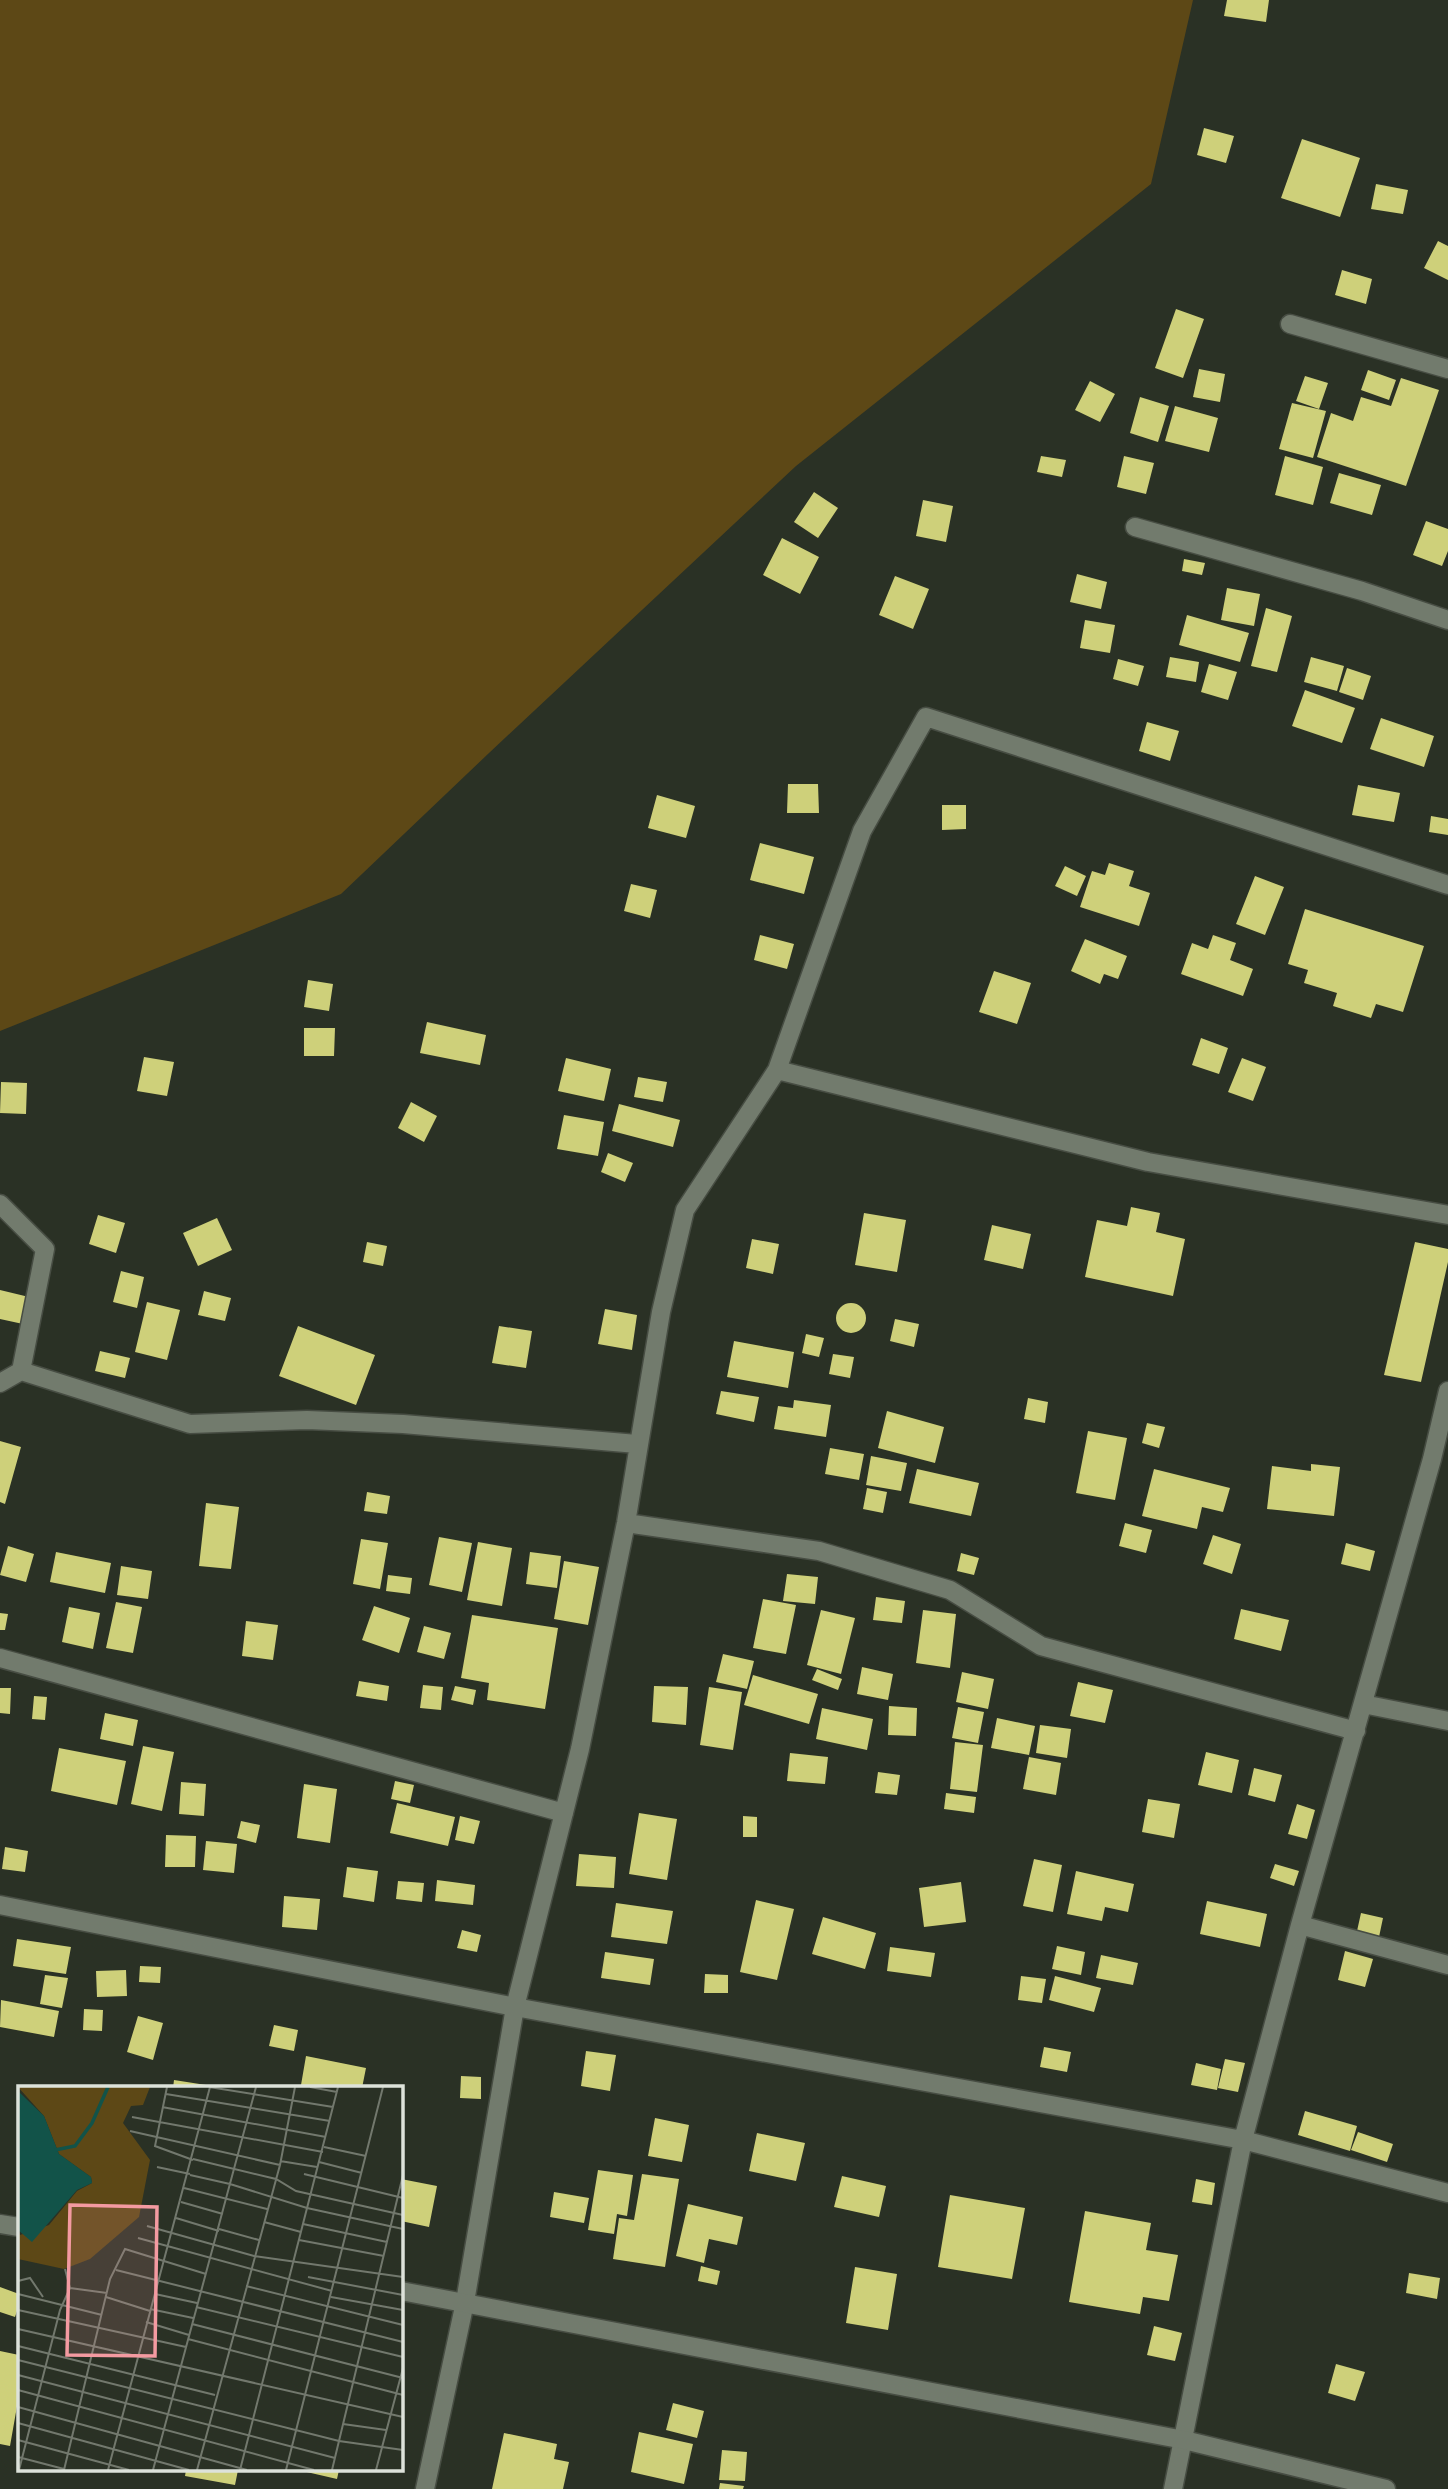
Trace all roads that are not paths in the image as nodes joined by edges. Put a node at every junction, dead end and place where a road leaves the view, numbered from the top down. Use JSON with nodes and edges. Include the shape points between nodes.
{"nodes":[{"id":1,"x":1290,"y":324,"type":"dead end"},
{"id":2,"x":1448,"y":369,"type":"edge"},
{"id":3,"x":1136,"y":527,"type":"dead end"},
{"id":4,"x":1448,"y":620,"type":"edge"},
{"id":5,"x":1448,"y":885,"type":"edge"},
{"id":6,"x":777,"y":1070,"type":"junction"},
{"id":7,"x":0,"y":1203,"type":"edge"},
{"id":8,"x":1448,"y":1215,"type":"edge"},
{"id":9,"x":21,"y":1371,"type":"junction"},
{"id":10,"x":0,"y":1383,"type":"edge"},
{"id":11,"x":1448,"y":1391,"type":"edge"},
{"id":12,"x":638,"y":1444,"type":"junction"},
{"id":13,"x":1440,"y":1460,"type":"edge"},
{"id":14,"x":626,"y":1524,"type":"junction"},
{"id":15,"x":0,"y":1658,"type":"edge"},
{"id":16,"x":1363,"y":1704,"type":"junction"},
{"id":17,"x":1448,"y":1721,"type":"edge"},
{"id":18,"x":1356,"y":1731,"type":"junction"},
{"id":19,"x":564,"y":1813,"type":"junction"},
{"id":20,"x":0,"y":1905,"type":"edge"},
{"id":21,"x":1300,"y":1925,"type":"junction"},
{"id":22,"x":1448,"y":1965,"type":"edge"},
{"id":23,"x":515,"y":2007,"type":"junction"},
{"id":24,"x":1243,"y":2140,"type":"junction"},
{"id":25,"x":1448,"y":2193,"type":"edge"},
{"id":26,"x":0,"y":2224,"type":"edge"},
{"id":27,"x":18,"y":2227,"type":"edge"},
{"id":28,"x":402,"y":2291,"type":"edge"},
{"id":29,"x":465,"y":2302,"type":"junction"},
{"id":30,"x":1184,"y":2440,"type":"junction"},
{"id":31,"x":425,"y":2489,"type":"edge"},
{"id":32,"x":1173,"y":2489,"type":"edge"},
{"id":33,"x":1386,"y":2489,"type":"edge"}],
"edges":[{"from":1,"to":2,"type":"street"},
{"from":3,"to":4,"type":"street"},
{"from":5,"to":6,"type":"street","via":[[926,717],[862,831]]},
{"from":6,"to":8,"type":"street","via":[[1148,1162]]},
{"from":6,"to":12,"type":"street","via":[[685,1210]]},
{"from":7,"to":9,"type":"street","via":[[45,1250]]},
{"from":9,"to":10,"type":"street"},
{"from":9,"to":12,"type":"street","via":[[190,1424],[307,1420],[403,1424]]},
{"from":11,"to":13,"type":"street"},
{"from":12,"to":14,"type":"street"},
{"from":13,"to":16,"type":"street"},
{"from":14,"to":18,"type":"street","via":[[819,1551],[950,1590],[1041,1646]]},
{"from":14,"to":19,"type":"street"},
{"from":15,"to":19,"type":"street"},
{"from":16,"to":17,"type":"street"},
{"from":16,"to":18,"type":"street"},
{"from":18,"to":21,"type":"street"},
{"from":19,"to":23,"type":"street"},
{"from":20,"to":23,"type":"street"},
{"from":21,"to":22,"type":"street"},
{"from":21,"to":24,"type":"street"},
{"from":23,"to":24,"type":"street"},
{"from":23,"to":29,"type":"street"},
{"from":24,"to":25,"type":"street"},
{"from":24,"to":30,"type":"street"},
{"from":26,"to":27,"type":"street"},
{"from":28,"to":29,"type":"street"},
{"from":29,"to":30,"type":"street"},
{"from":29,"to":31,"type":"street"},
{"from":30,"to":32,"type":"street"},
{"from":30,"to":33,"type":"street"}]}
